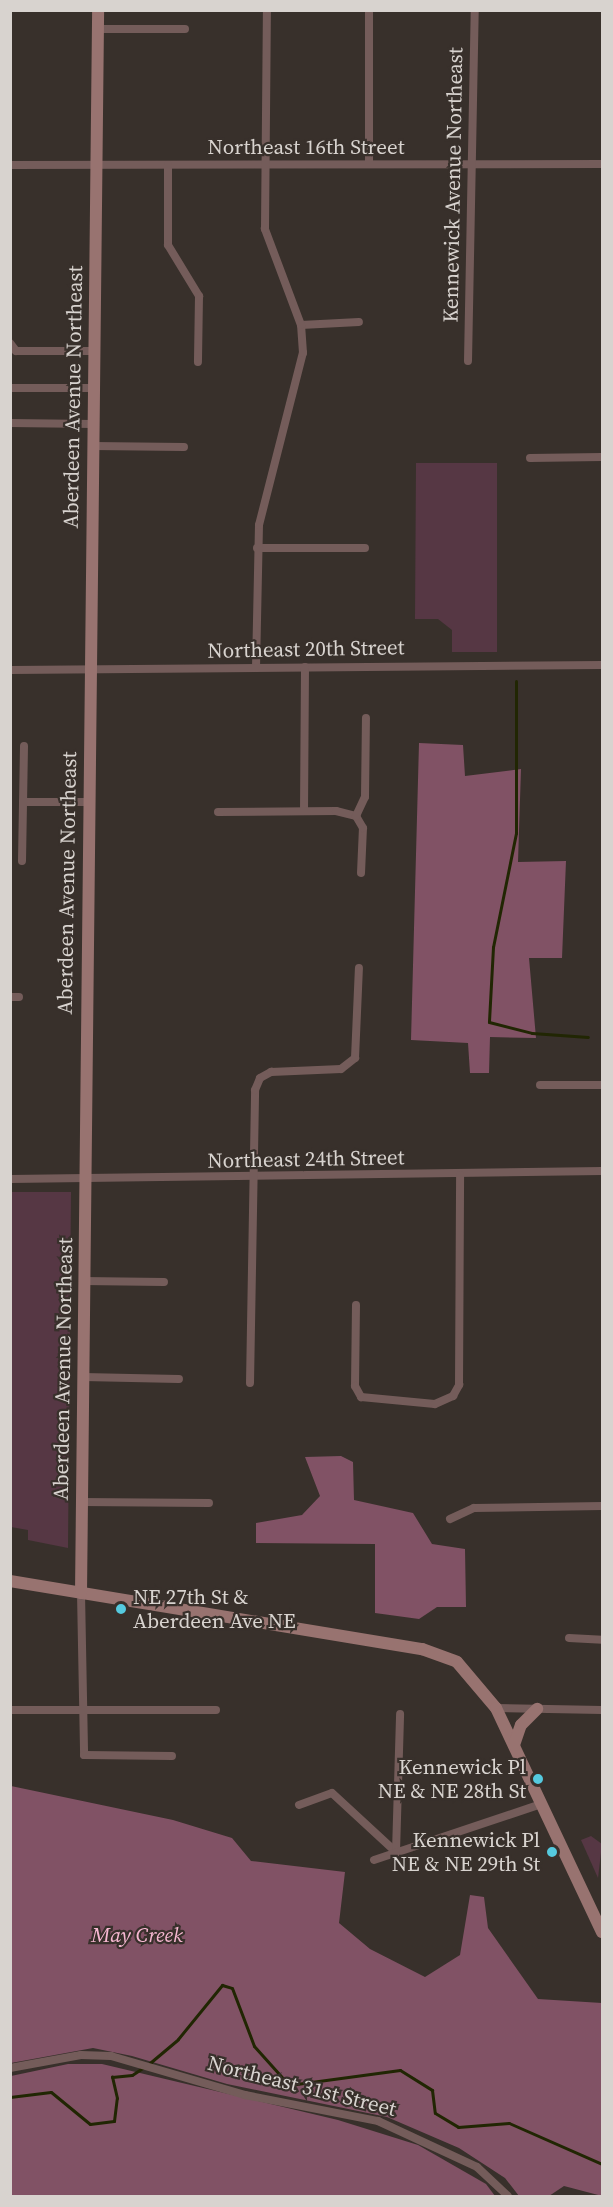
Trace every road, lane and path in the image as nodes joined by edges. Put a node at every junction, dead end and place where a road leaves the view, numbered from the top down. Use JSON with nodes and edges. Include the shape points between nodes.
{"nodes":[{"id":1,"x":98,"y":10,"type":"edge"},
{"id":2,"x":267,"y":10,"type":"edge"},
{"id":3,"x":369,"y":10,"type":"edge"},
{"id":4,"x":475,"y":10,"type":"edge"},
{"id":5,"x":98,"y":29,"type":"junction"},
{"id":6,"x":185,"y":30,"type":"dead end"},
{"id":7,"x":266,"y":164,"type":"junction"},
{"id":8,"x":369,"y":164,"type":"junction"},
{"id":9,"x":473,"y":164,"type":"junction"},
{"id":10,"x":603,"y":164,"type":"edge"},
{"id":11,"x":10,"y":165,"type":"edge"},
{"id":12,"x":95,"y":165,"type":"junction"},
{"id":13,"x":168,"y":165,"type":"junction"},
{"id":14,"x":359,"y":322,"type":"dead end"},
{"id":15,"x":301,"y":325,"type":"junction"},
{"id":16,"x":10,"y":343,"type":"edge"},
{"id":17,"x":94,"y":351,"type":"junction"},
{"id":18,"x":468,"y":361,"type":"dead end"},
{"id":19,"x":198,"y":362,"type":"dead end"},
{"id":20,"x":10,"y":388,"type":"edge"},
{"id":21,"x":93,"y":388,"type":"junction"},
{"id":22,"x":10,"y":423,"type":"edge"},
{"id":23,"x":93,"y":424,"type":"junction"},
{"id":24,"x":93,"y":446,"type":"junction"},
{"id":25,"x":184,"y":447,"type":"dead end"},
{"id":26,"x":603,"y":457,"type":"edge"},
{"id":27,"x":530,"y":458,"type":"dead end"},
{"id":28,"x":257,"y":548,"type":"junction"},
{"id":29,"x":365,"y":548,"type":"dead end"},
{"id":30,"x":603,"y":665,"type":"edge"},
{"id":31,"x":305,"y":667,"type":"junction"},
{"id":32,"x":256,"y":668,"type":"junction"},
{"id":33,"x":89,"y":669,"type":"junction"},
{"id":34,"x":10,"y":670,"type":"edge"},
{"id":35,"x":366,"y":718,"type":"dead end"},
{"id":36,"x":24,"y":746,"type":"dead end"},
{"id":37,"x":23,"y":802,"type":"junction"},
{"id":38,"x":87,"y":802,"type":"junction"},
{"id":39,"x":304,"y":811,"type":"junction"},
{"id":40,"x":218,"y":812,"type":"dead end"},
{"id":41,"x":356,"y":816,"type":"junction"},
{"id":42,"x":22,"y":861,"type":"dead end"},
{"id":43,"x":361,"y":873,"type":"dead end"},
{"id":44,"x":359,"y":968,"type":"dead end"},
{"id":45,"x":540,"y":1085,"type":"dead end"},
{"id":46,"x":603,"y":1085,"type":"edge"},
{"id":47,"x":603,"y":1171,"type":"edge"},
{"id":48,"x":460,"y":1175,"type":"junction"},
{"id":49,"x":84,"y":1178,"type":"junction"},
{"id":50,"x":253,"y":1178,"type":"junction"},
{"id":51,"x":10,"y":1179,"type":"edge"},
{"id":52,"x":83,"y":1281,"type":"junction"},
{"id":53,"x":164,"y":1282,"type":"dead end"},
{"id":54,"x":356,"y":1305,"type":"dead end"},
{"id":55,"x":83,"y":1377,"type":"junction"},
{"id":56,"x":179,"y":1379,"type":"dead end"},
{"id":57,"x":250,"y":1383,"type":"dead end"},
{"id":58,"x":81,"y":1502,"type":"junction"},
{"id":59,"x":208,"y":1503,"type":"dead end"},
{"id":60,"x":603,"y":1506,"type":"edge"},
{"id":61,"x":450,"y":1519,"type":"dead end"},
{"id":62,"x":10,"y":1581,"type":"edge"},
{"id":63,"x":81,"y":1593,"type":"junction"},
{"id":64,"x":569,"y":1638,"type":"dead end"},
{"id":65,"x":603,"y":1640,"type":"edge"},
{"id":66,"x":496,"y":1708,"type":"junction"},
{"id":67,"x":537,"y":1709,"type":"junction"},
{"id":68,"x":10,"y":1710,"type":"edge"},
{"id":69,"x":83,"y":1710,"type":"junction"},
{"id":70,"x":216,"y":1710,"type":"dead end"},
{"id":71,"x":603,"y":1710,"type":"edge"},
{"id":72,"x":400,"y":1714,"type":"dead end"},
{"id":73,"x":513,"y":1745,"type":"junction"},
{"id":74,"x":172,"y":1756,"type":"dead end"},
{"id":75,"x":541,"y":1804,"type":"junction"},
{"id":76,"x":299,"y":1805,"type":"dead end"},
{"id":77,"x":396,"y":1852,"type":"junction"},
{"id":78,"x":374,"y":1860,"type":"dead end"},
{"id":79,"x":603,"y":1932,"type":"edge"},
{"id":80,"x":10,"y":2068,"type":"edge"},
{"id":81,"x":508,"y":2196,"type":"edge"}],
"edges":[{"from":1,"to":5,"type":"street","name":"Aberdeen Avenue Northeast"},
{"from":2,"to":7,"type":"street"},
{"from":3,"to":8,"type":"street"},
{"from":4,"to":9,"type":"street","name":"Kennewick Avenue Northeast"},
{"from":5,"to":6,"type":"street"},
{"from":5,"to":12,"type":"street","name":"Aberdeen Avenue Northeast"},
{"from":7,"to":8,"type":"street","name":"Northeast 16th Street"},
{"from":7,"to":13,"type":"street","name":"Northeast 16th Street"},
{"from":7,"to":15,"type":"street","via":[[265,230]]},
{"from":8,"to":9,"type":"street","name":"Northeast 16th Street"},
{"from":9,"to":10,"type":"street","name":"Northeast 16th Street"},
{"from":9,"to":18,"type":"street","name":"Kennewick Avenue Northeast"},
{"from":11,"to":12,"type":"street","name":"Northeast 16th Street"},
{"from":12,"to":13,"type":"street","name":"Northeast 16th Street"},
{"from":12,"to":17,"type":"street","name":"Aberdeen Avenue Northeast"},
{"from":13,"to":19,"type":"street","via":[[168,245],[199,296]]},
{"from":14,"to":15,"type":"street"},
{"from":15,"to":28,"type":"street","via":[[302,369]]},
{"from":16,"to":17,"type":"street","via":[[16,351]]},
{"from":17,"to":21,"type":"street","name":"Aberdeen Avenue Northeast"},
{"from":20,"to":21,"type":"street"},
{"from":21,"to":23,"type":"street","name":"Aberdeen Avenue Northeast"},
{"from":22,"to":23,"type":"street"},
{"from":23,"to":24,"type":"street","name":"Aberdeen Avenue Northeast"},
{"from":24,"to":25,"type":"street"},
{"from":24,"to":33,"type":"street","name":"Aberdeen Avenue Northeast"},
{"from":26,"to":27,"type":"street"},
{"from":28,"to":29,"type":"street"},
{"from":28,"to":32,"type":"street"},
{"from":30,"to":31,"type":"street","name":"Northeast 20th Street"},
{"from":31,"to":32,"type":"street","name":"Northeast 20th Street"},
{"from":31,"to":39,"type":"street"},
{"from":32,"to":33,"type":"street","name":"Northeast 20th Street"},
{"from":33,"to":34,"type":"street","name":"Northeast 20th Street"},
{"from":33,"to":38,"type":"street","name":"Aberdeen Avenue Northeast"},
{"from":35,"to":41,"type":"street","via":[[365,796]]},
{"from":36,"to":37,"type":"street"},
{"from":37,"to":38,"type":"street"},
{"from":37,"to":42,"type":"street"},
{"from":38,"to":49,"type":"street","name":"Aberdeen Avenue Northeast"},
{"from":39,"to":40,"type":"street"},
{"from":39,"to":41,"type":"street"},
{"from":41,"to":43,"type":"street","via":[[363,828]]},
{"from":44,"to":50,"type":"street","via":[[358,1043],[349,1064],[260,1078],[254,1098]]},
{"from":45,"to":46,"type":"street"},
{"from":47,"to":48,"type":"street","name":"Northeast 24th Street"},
{"from":48,"to":50,"type":"street","name":"Northeast 24th Street"},
{"from":48,"to":54,"type":"street","via":[[459,1385],[453,1396],[435,1404],[361,1397],[355,1386]]},
{"from":49,"to":50,"type":"street","name":"Northeast 24th Street"},
{"from":49,"to":51,"type":"street","name":"Northeast 24th Street"},
{"from":49,"to":52,"type":"street","name":"Aberdeen Avenue Northeast"},
{"from":50,"to":57,"type":"street"},
{"from":52,"to":53,"type":"street"},
{"from":52,"to":55,"type":"street","name":"Aberdeen Avenue Northeast"},
{"from":55,"to":56,"type":"street"},
{"from":55,"to":58,"type":"street","name":"Aberdeen Avenue Northeast"},
{"from":58,"to":59,"type":"street"},
{"from":58,"to":63,"type":"street","name":"Aberdeen Avenue Northeast"},
{"from":60,"to":61,"type":"street","via":[[474,1508]]},
{"from":62,"to":63,"type":"street"},
{"from":63,"to":66,"type":"street","via":[[422,1649],[457,1662]]},
{"from":63,"to":69,"type":"street","name":"Aberdeen Avenue Northeast"},
{"from":64,"to":65,"type":"street"},
{"from":66,"to":67,"type":"street"},
{"from":66,"to":73,"type":"street"},
{"from":67,"to":71,"type":"street"},
{"from":67,"to":73,"type":"street","via":[[521,1725]]},
{"from":68,"to":69,"type":"street"},
{"from":69,"to":70,"type":"street"},
{"from":69,"to":74,"type":"street","name":"Aberdeen Avenue Northeast","via":[[84,1755]]},
{"from":72,"to":77,"type":"street"},
{"from":73,"to":75,"type":"street"},
{"from":75,"to":77,"type":"street"},
{"from":75,"to":79,"type":"street"},
{"from":76,"to":77,"type":"street","via":[[332,1793]]},
{"from":77,"to":78,"type":"street"},
{"from":80,"to":81,"type":"street","name":"Northeast 31st Street","via":[[81,2055],[111,2056],[185,2074],[253,2097],[378,2121],[453,2154]]}]}
